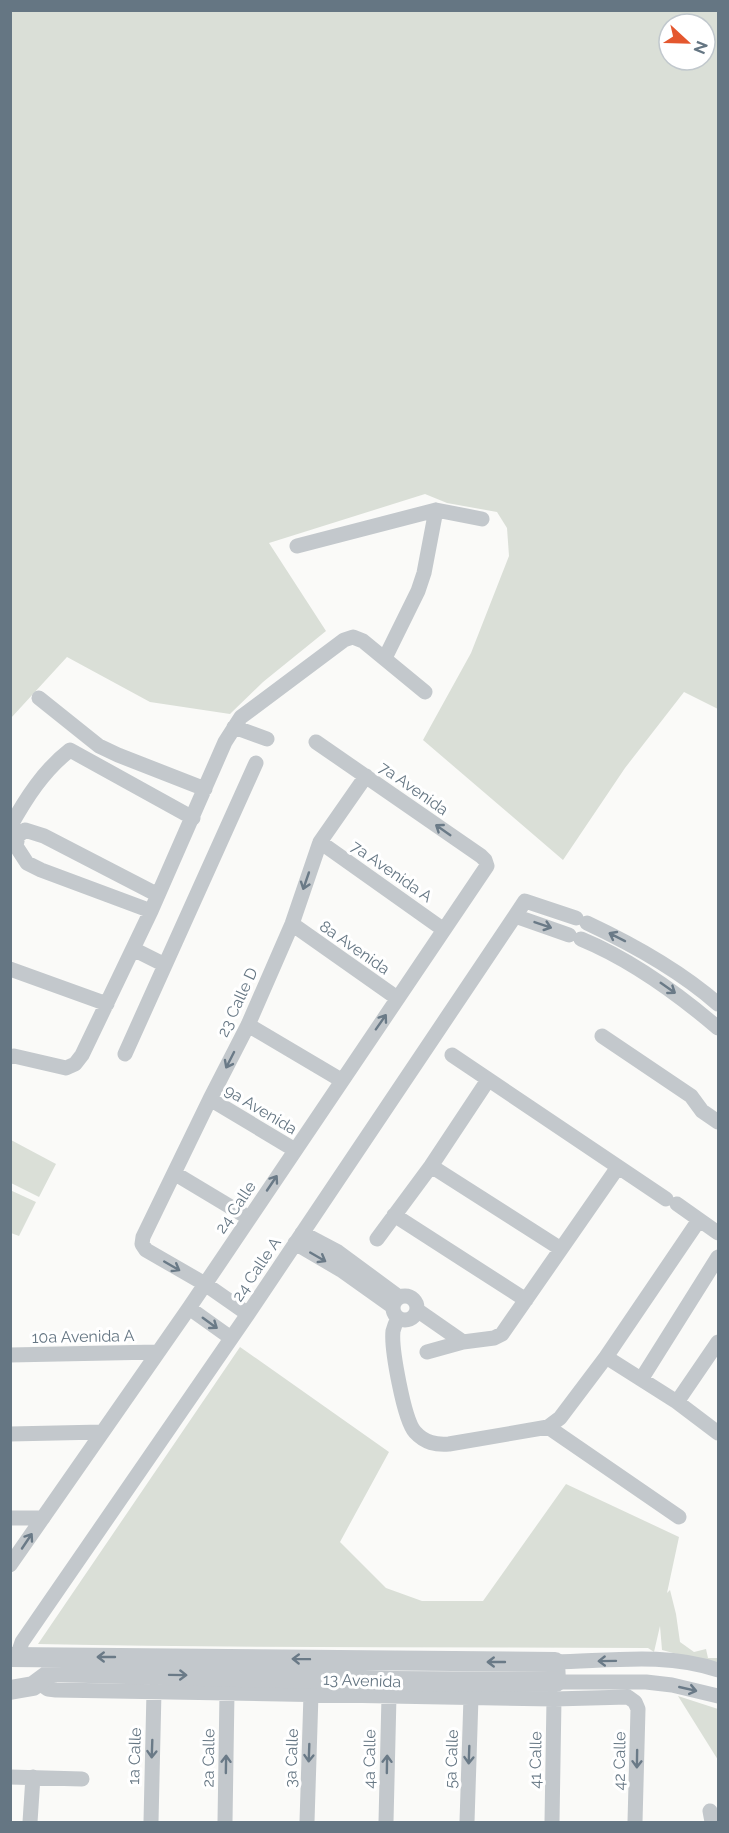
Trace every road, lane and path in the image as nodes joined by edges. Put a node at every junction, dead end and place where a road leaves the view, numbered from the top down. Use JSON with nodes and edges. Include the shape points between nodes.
{"nodes":[{"id":1,"x":436,"y":510,"type":"junction"},
{"id":2,"x":482,"y":519,"type":"dead end"},
{"id":3,"x":297,"y":546,"type":"dead end"},
{"id":4,"x":385,"y":658,"type":"junction"},
{"id":5,"x":426,"y":692,"type":"dead end"},
{"id":6,"x":39,"y":698,"type":"dead end"},
{"id":7,"x":234,"y":727,"type":"junction"},
{"id":8,"x":267,"y":740,"type":"dead end"},
{"id":9,"x":316,"y":742,"type":"dead end"},
{"id":10,"x":256,"y":764,"type":"dead end"},
{"id":11,"x":366,"y":776,"type":"junction"},
{"id":12,"x":205,"y":789,"type":"junction"},
{"id":13,"x":193,"y":818,"type":"junction"},
{"id":14,"x":10,"y":827,"type":"edge"},
{"id":15,"x":320,"y":842,"type":"junction"},
{"id":16,"x":487,"y":866,"type":"joint"},
{"id":17,"x":158,"y":895,"type":"junction"},
{"id":18,"x":151,"y":911,"type":"junction"},
{"id":19,"x":515,"y":916,"type":"junction"},
{"id":20,"x":292,"y":924,"type":"junction"},
{"id":21,"x":444,"y":930,"type":"junction"},
{"id":22,"x":133,"y":949,"type":"junction"},
{"id":23,"x":646,"y":952,"type":"junction"},
{"id":24,"x":165,"y":965,"type":"junction"},
{"id":25,"x":636,"y":968,"type":"junction"},
{"id":26,"x":10,"y":969,"type":"edge"},
{"id":27,"x":398,"y":999,"type":"junction"},
{"id":28,"x":107,"y":1004,"type":"junction"},
{"id":29,"x":718,"y":1004,"type":"edge"},
{"id":30,"x":248,"y":1025,"type":"junction"},
{"id":31,"x":718,"y":1028,"type":"edge"},
{"id":32,"x":602,"y":1036,"type":"dead end"},
{"id":33,"x":12,"y":1054,"type":"edge"},
{"id":34,"x":125,"y":1054,"type":"dead end"},
{"id":35,"x":452,"y":1055,"type":"dead end"},
{"id":36,"x":341,"y":1080,"type":"junction"},
{"id":37,"x":488,"y":1080,"type":"junction"},
{"id":38,"x":210,"y":1099,"type":"junction"},
{"id":39,"x":718,"y":1122,"type":"edge"},
{"id":40,"x":295,"y":1150,"type":"junction"},
{"id":41,"x":431,"y":1166,"type":"junction"},
{"id":42,"x":618,"y":1167,"type":"junction"},
{"id":43,"x":174,"y":1173,"type":"junction"},
{"id":44,"x":394,"y":1215,"type":"junction"},
{"id":45,"x":249,"y":1218,"type":"junction"},
{"id":46,"x":699,"y":1220,"type":"junction"},
{"id":47,"x":718,"y":1233,"type":"edge"},
{"id":48,"x":299,"y":1238,"type":"junction"},
{"id":49,"x":377,"y":1239,"type":"dead end"},
{"id":50,"x":561,"y":1249,"type":"junction"},
{"id":51,"x":718,"y":1257,"type":"edge"},
{"id":52,"x":205,"y":1284,"type":"junction"},
{"id":53,"x":526,"y":1300,"type":"junction"},
{"id":54,"x":396,"y":1307,"type":"junction"},
{"id":55,"x":189,"y":1308,"type":"junction"},
{"id":56,"x":417,"y":1310,"type":"junction"},
{"id":57,"x":248,"y":1314,"type":"junction"},
{"id":58,"x":231,"y":1338,"type":"junction"},
{"id":59,"x":463,"y":1342,"type":"junction"},
{"id":60,"x":718,"y":1342,"type":"edge"},
{"id":61,"x":157,"y":1352,"type":"junction"},
{"id":62,"x":427,"y":1352,"type":"dead end"},
{"id":63,"x":10,"y":1355,"type":"edge"},
{"id":64,"x":606,"y":1357,"type":"junction"},
{"id":65,"x":642,"y":1378,"type":"junction"},
{"id":66,"x":677,"y":1402,"type":"junction"},
{"id":67,"x":548,"y":1427,"type":"junction"},
{"id":68,"x":717,"y":1428,"type":"edge"},
{"id":69,"x":102,"y":1432,"type":"junction"},
{"id":70,"x":10,"y":1434,"type":"edge"},
{"id":71,"x":679,"y":1517,"type":"dead end"},
{"id":72,"x":10,"y":1518,"type":"edge"},
{"id":73,"x":43,"y":1518,"type":"junction"},
{"id":74,"x":10,"y":1565,"type":"edge"},
{"id":75,"x":13,"y":1660,"type":"edge"},
{"id":76,"x":555,"y":1662,"type":"junction"},
{"id":77,"x":718,"y":1670,"type":"edge"},
{"id":78,"x":38,"y":1682,"type":"junction"},
{"id":79,"x":10,"y":1690,"type":"edge"},
{"id":80,"x":154,"y":1690,"type":"junction"},
{"id":81,"x":555,"y":1690,"type":"junction"},
{"id":82,"x":227,"y":1693,"type":"junction"},
{"id":83,"x":311,"y":1694,"type":"junction"},
{"id":84,"x":388,"y":1696,"type":"junction"},
{"id":85,"x":718,"y":1696,"type":"edge"},
{"id":86,"x":471,"y":1697,"type":"junction"},
{"id":87,"x":10,"y":1776,"type":"edge"},
{"id":88,"x":33,"y":1777,"type":"junction"},
{"id":89,"x":82,"y":1779,"type":"dead end"},
{"id":90,"x":30,"y":1822,"type":"edge"},
{"id":91,"x":150,"y":1822,"type":"edge"},
{"id":92,"x":225,"y":1822,"type":"edge"},
{"id":93,"x":307,"y":1822,"type":"edge"},
{"id":94,"x":386,"y":1822,"type":"edge"},
{"id":95,"x":467,"y":1822,"type":"edge"},
{"id":96,"x":552,"y":1822,"type":"edge"},
{"id":97,"x":635,"y":1822,"type":"edge"}],
"edges":[{"from":1,"to":2,"type":"street"},
{"from":1,"to":3,"type":"street"},
{"from":1,"to":4,"type":"street","via":[[418,591]]},
{"from":4,"to":5,"type":"street"},
{"from":4,"to":7,"type":"street","via":[[363,641],[352,637],[344,640],[252,708]]},
{"from":6,"to":12,"type":"street","via":[[99,746]]},
{"from":7,"to":8,"type":"street"},
{"from":7,"to":12,"type":"street"},
{"from":9,"to":11,"type":"street","name":"7a Avenida"},
{"from":10,"to":24,"type":"street"},
{"from":11,"to":15,"type":"street","name":"23 Calle D"},
{"from":16,"to":11,"type":"street","name":"7a Avenida","one_way":true,"via":[[481,856]]},
{"from":12,"to":13,"type":"street"},
{"from":13,"to":14,"type":"street","via":[[70,750],[42,777]]},
{"from":13,"to":17,"type":"street"},
{"from":15,"to":20,"type":"street","name":"23 Calle D","one_way":true},
{"from":15,"to":21,"type":"street","name":"7a Avenida A"},
{"from":16,"to":21,"type":"street","name":"24 Calle"},
{"from":17,"to":18,"type":"street"},
{"from":17,"to":18,"type":"street","via":[[44,836],[25,830],[18,836],[16,846],[27,862],[41,870]]},
{"from":18,"to":22,"type":"street"},
{"from":23,"to":19,"type":"street","name":"24 Calle A","one_way":true,"via":[[581,920],[525,901]]},
{"from":19,"to":25,"type":"street","one_way":true,"via":[[575,937]]},
{"from":19,"to":48,"type":"street","name":"24 Calle A"},
{"from":20,"to":27,"type":"street","name":"8a Avenida"},
{"from":20,"to":30,"type":"street","name":"23 Calle D"},
{"from":21,"to":27,"type":"street","name":"24 Calle"},
{"from":22,"to":24,"type":"street"},
{"from":22,"to":28,"type":"street"},
{"from":23,"to":25,"type":"street"},
{"from":23,"to":29,"type":"street"},
{"from":24,"to":34,"type":"street"},
{"from":25,"to":31,"type":"street","one_way":true},
{"from":26,"to":28,"type":"street"},
{"from":36,"to":27,"type":"street","name":"24 Calle","one_way":true},
{"from":28,"to":33,"type":"street","via":[[75,1064],[53,1067]]},
{"from":30,"to":36,"type":"street"},
{"from":30,"to":38,"type":"street","name":"23 Calle D","one_way":true},
{"from":32,"to":39,"type":"street","via":[[691,1096],[702,1111]]},
{"from":35,"to":37,"type":"street"},
{"from":36,"to":40,"type":"street","name":"24 Calle"},
{"from":37,"to":41,"type":"street"},
{"from":37,"to":42,"type":"street"},
{"from":38,"to":40,"type":"street","name":"9a Avenida"},
{"from":38,"to":43,"type":"street","name":"23 Calle D"},
{"from":45,"to":40,"type":"street","name":"24 Calle","one_way":true},
{"from":41,"to":44,"type":"street"},
{"from":41,"to":50,"type":"street"},
{"from":42,"to":46,"type":"street"},
{"from":42,"to":50,"type":"street"},
{"from":43,"to":45,"type":"street"},
{"from":43,"to":52,"type":"street","name":"23 Calle D","one_way":true,"via":[[142,1244]]},
{"from":44,"to":49,"type":"street"},
{"from":44,"to":53,"type":"street"},
{"from":45,"to":52,"type":"street","name":"24 Calle"},
{"from":46,"to":47,"type":"street"},
{"from":46,"to":64,"type":"street"},
{"from":48,"to":54,"type":"street"},
{"from":48,"to":57,"type":"street","name":"24 Calle A"},
{"from":50,"to":53,"type":"street"},
{"from":51,"to":65,"type":"street"},
{"from":52,"to":55,"type":"street","name":"24 Calle"},
{"from":52,"to":57,"type":"street"},
{"from":53,"to":59,"type":"street","via":[[502,1334]]},
{"from":54,"to":56,"type":"street","via":[[406,1320]]},
{"from":54,"to":56,"type":"street","via":[[407,1296],[414,1299]]},
{"from":54,"to":67,"type":"street","via":[[396,1368],[413,1431],[435,1445]]},
{"from":55,"to":58,"type":"street","one_way":true},
{"from":55,"to":61,"type":"street","name":"24 Calle"},
{"from":56,"to":59,"type":"street"},
{"from":57,"to":58,"type":"street","name":"24 Calle A"},
{"from":58,"to":75,"type":"street","name":"24 Calle A"},
{"from":59,"to":62,"type":"street"},
{"from":60,"to":66,"type":"street"},
{"from":61,"to":63,"type":"street","name":"10a Avenida A"},
{"from":61,"to":69,"type":"street","name":"24 Calle"},
{"from":64,"to":65,"type":"street"},
{"from":64,"to":67,"type":"street","via":[[560,1418]]},
{"from":65,"to":66,"type":"street"},
{"from":66,"to":68,"type":"street"},
{"from":67,"to":71,"type":"street"},
{"from":69,"to":70,"type":"street"},
{"from":69,"to":73,"type":"street","name":"24 Calle"},
{"from":72,"to":73,"type":"street"},
{"from":74,"to":73,"type":"street","name":"24 Calle","one_way":true},
{"from":76,"to":75,"type":"street","name":"13 Avenida","one_way":true},
{"from":75,"to":78,"type":"street"},
{"from":77,"to":76,"type":"street","name":"13 Avenida","one_way":true,"via":[[668,1659]]},
{"from":76,"to":81,"type":"street"},
{"from":78,"to":79,"type":"street","name":"13 Avenida"},
{"from":78,"to":80,"type":"street","via":[[56,1690]]},
{"from":78,"to":81,"type":"street","name":"13 Avenida","one_way":true,"via":[[52,1672],[392,1681]]},
{"from":80,"to":82,"type":"street"},
{"from":80,"to":91,"type":"street","name":"1a Calle","one_way":true},
{"from":81,"to":85,"type":"street","name":"13 Avenida","one_way":true,"via":[[646,1682]]},
{"from":81,"to":86,"type":"street"},
{"from":81,"to":96,"type":"street","name":"41 Calle"},
{"from":81,"to":97,"type":"street","name":"42 Calle","one_way":true,"via":[[628,1697],[635,1702]]},
{"from":82,"to":83,"type":"street"},
{"from":92,"to":82,"type":"street","name":"2a Calle","one_way":true},
{"from":83,"to":84,"type":"street"},
{"from":83,"to":93,"type":"street","name":"3a Calle","one_way":true},
{"from":84,"to":86,"type":"street"},
{"from":94,"to":84,"type":"street","name":"4a Calle","one_way":true},
{"from":86,"to":95,"type":"street","name":"5a Calle","one_way":true},
{"from":87,"to":88,"type":"street"},
{"from":88,"to":89,"type":"street"},
{"from":88,"to":90,"type":"street"}]}
